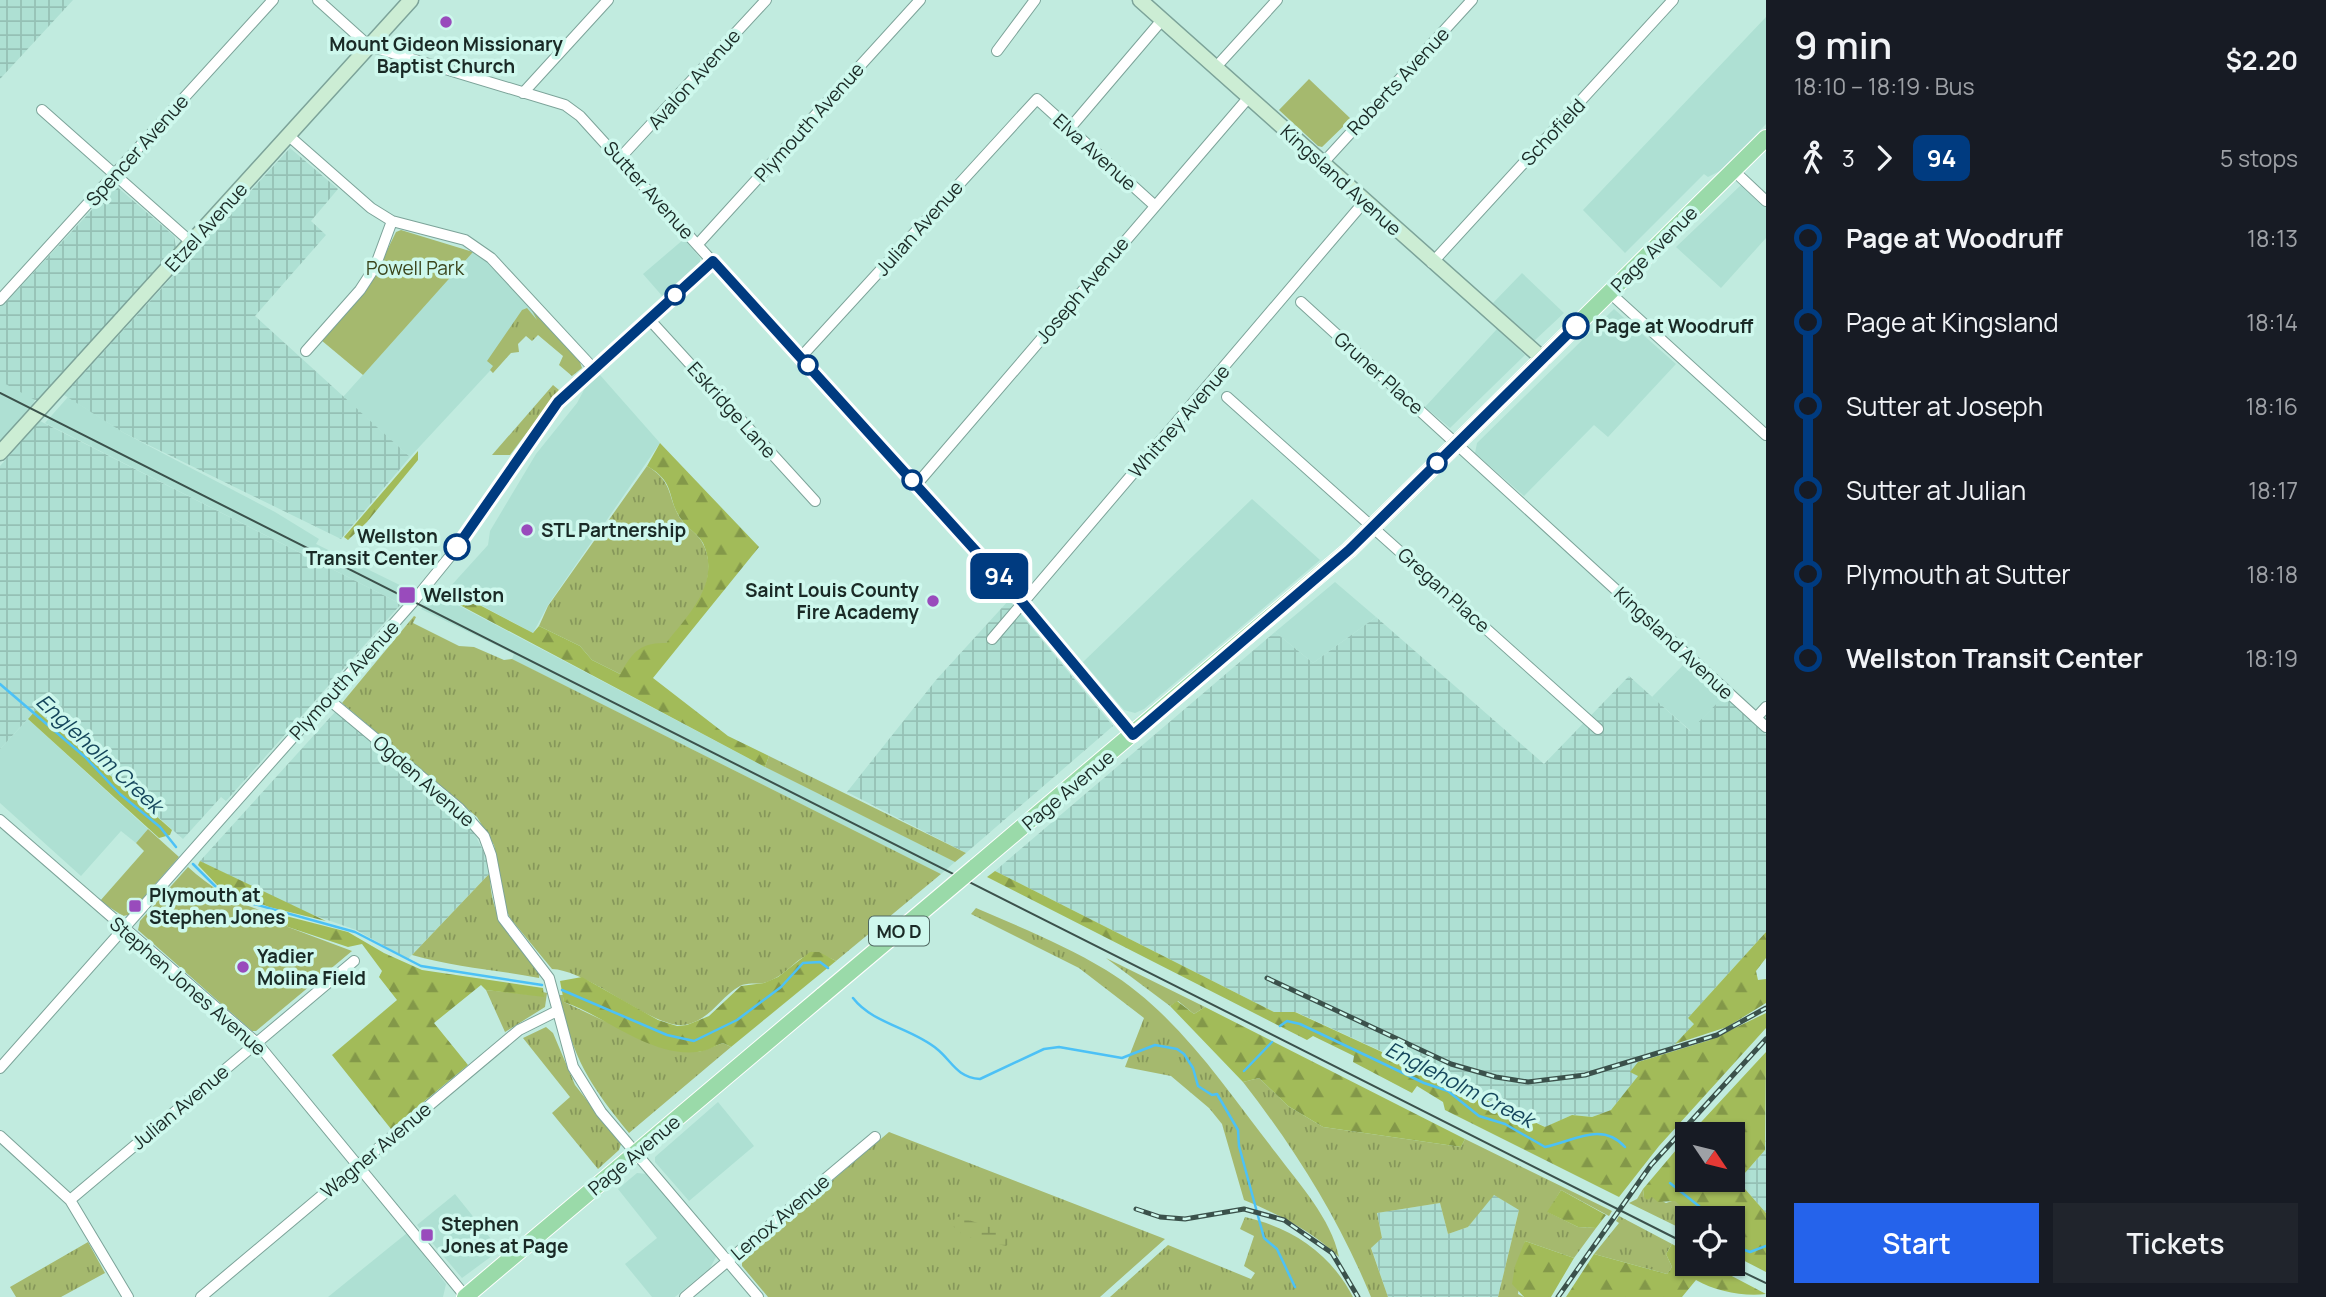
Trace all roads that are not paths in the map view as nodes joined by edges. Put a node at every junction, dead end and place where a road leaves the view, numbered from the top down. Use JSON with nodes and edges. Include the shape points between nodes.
{"nodes":[{"id":1,"x":273,"y":0,"type":"edge"},
{"id":2,"x":318,"y":0,"type":"edge"},
{"id":3,"x":411,"y":0,"type":"edge"},
{"id":4,"x":608,"y":0,"type":"edge"},
{"id":5,"x":766,"y":0,"type":"edge"},
{"id":6,"x":920,"y":0,"type":"edge"},
{"id":7,"x":1035,"y":0,"type":"edge"},
{"id":8,"x":1140,"y":0,"type":"edge"},
{"id":9,"x":1277,"y":0,"type":"edge"},
{"id":10,"x":1472,"y":0,"type":"edge"},
{"id":11,"x":1673,"y":0,"type":"edge"},
{"id":12,"x":1162,"y":20,"type":"junction"},
{"id":13,"x":369,"y":46,"type":"junction"},
{"id":14,"x":997,"y":51,"type":"dead end"},
{"id":15,"x":1216,"y":67,"type":"junction"},
{"id":16,"x":523,"y":93,"type":"junction"},
{"id":17,"x":1249,"y":97,"type":"junction"},
{"id":18,"x":1037,"y":99,"type":"joint"},
{"id":19,"x":42,"y":110,"type":"dead end"},
{"id":20,"x":1070,"y":128,"type":"junction"},
{"id":21,"x":289,"y":136,"type":"junction"},
{"id":22,"x":1766,"y":138,"type":"edge"},
{"id":23,"x":620,"y":158,"type":"junction"},
{"id":24,"x":1323,"y":163,"type":"junction"},
{"id":25,"x":1733,"y":170,"type":"junction"},
{"id":26,"x":115,"y":176,"type":"junction"},
{"id":27,"x":1766,"y":201,"type":"edge"},
{"id":28,"x":1364,"y":202,"type":"junction"},
{"id":29,"x":1154,"y":205,"type":"junction"},
{"id":30,"x":392,"y":221,"type":"junction"},
{"id":31,"x":192,"y":243,"type":"junction"},
{"id":32,"x":698,"y":244,"type":"junction"},
{"id":33,"x":713,"y":261,"type":"junction"},
{"id":34,"x":1432,"y":263,"type":"junction"},
{"id":35,"x":1610,"y":293,"type":"junction"},
{"id":36,"x":0,"y":300,"type":"edge"},
{"id":37,"x":1301,"y":302,"type":"dead end"},
{"id":38,"x":649,"y":319,"type":"junction"},
{"id":39,"x":306,"y":351,"type":"dead end"},
{"id":40,"x":801,"y":357,"type":"junction"},
{"id":41,"x":1543,"y":359,"type":"junction"},
{"id":42,"x":593,"y":368,"type":"junction"},
{"id":43,"x":1227,"y":397,"type":"dead end"},
{"id":44,"x":1766,"y":435,"type":"edge"},
{"id":45,"x":1457,"y":444,"type":"junction"},
{"id":46,"x":0,"y":453,"type":"edge"},
{"id":47,"x":916,"y":485,"type":"junction"},
{"id":48,"x":815,"y":501,"type":"dead end"},
{"id":49,"x":1374,"y":527,"type":"junction"},
{"id":50,"x":1023,"y":603,"type":"junction"},
{"id":51,"x":992,"y":639,"type":"dead end"},
{"id":52,"x":328,"y":699,"type":"junction"},
{"id":53,"x":1766,"y":707,"type":"edge"},
{"id":54,"x":1756,"y":718,"type":"junction"},
{"id":55,"x":1766,"y":727,"type":"edge"},
{"id":56,"x":1598,"y":729,"type":"dead end"},
{"id":57,"x":1133,"y":735,"type":"junction"},
{"id":58,"x":0,"y":820,"type":"edge"},
{"id":59,"x":123,"y":929,"type":"junction"},
{"id":60,"x":354,"y":961,"type":"dead end"},
{"id":61,"x":556,"y":1011,"type":"junction"},
{"id":62,"x":257,"y":1043,"type":"junction"},
{"id":63,"x":0,"y":1068,"type":"edge"},
{"id":64,"x":0,"y":1136,"type":"edge"},
{"id":65,"x":875,"y":1137,"type":"dead end"},
{"id":66,"x":637,"y":1152,"type":"junction"},
{"id":67,"x":358,"y":1165,"type":"junction"},
{"id":68,"x":70,"y":1199,"type":"junction"},
{"id":69,"x":728,"y":1261,"type":"junction"},
{"id":70,"x":128,"y":1297,"type":"edge"},
{"id":71,"x":201,"y":1297,"type":"edge"},
{"id":72,"x":465,"y":1297,"type":"edge"},
{"id":73,"x":685,"y":1297,"type":"edge"},
{"id":74,"x":758,"y":1297,"type":"edge"}],
"edges":[{"from":1,"to":26,"type":"street","name":"Spencer Avenue"},
{"from":2,"to":13,"type":"street","name":"Sutter Avenue"},
{"from":3,"to":13,"type":"street","name":"Etzel Avenue"},
{"from":4,"to":16,"type":"street"},
{"from":5,"to":23,"type":"street","name":"Avalon Avenue"},
{"from":6,"to":32,"type":"street","name":"Plymouth Avenue"},
{"from":7,"to":14,"type":"street"},
{"from":8,"to":12,"type":"street","name":"Kingsland Avenue"},
{"from":9,"to":15,"type":"street"},
{"from":10,"to":24,"type":"street","name":"Roberts Avenue"},
{"from":11,"to":34,"type":"street","name":"Schofield"},
{"from":12,"to":15,"type":"street","name":"Kingsland Avenue"},
{"from":12,"to":20,"type":"street"},
{"from":13,"to":16,"type":"street","name":"Sutter Avenue"},
{"from":13,"to":21,"type":"street","name":"Etzel Avenue"},
{"from":15,"to":17,"type":"street","name":"Kingsland Avenue"},
{"from":16,"to":23,"type":"street","name":"Sutter Avenue","via":[[573,110]]},
{"from":17,"to":24,"type":"street","name":"Kingsland Avenue"},
{"from":17,"to":29,"type":"street","name":"Joseph Avenue"},
{"from":18,"to":20,"type":"street","name":"Elva Avenue"},
{"from":18,"to":40,"type":"street","name":"Julian Avenue"},
{"from":19,"to":26,"type":"street"},
{"from":20,"to":29,"type":"street","name":"Elva Avenue"},
{"from":21,"to":30,"type":"street"},
{"from":21,"to":31,"type":"street","name":"Etzel Avenue"},
{"from":22,"to":25,"type":"main road","name":"Page Avenue","number":"MO D"},
{"from":23,"to":32,"type":"street","name":"Sutter Avenue"},
{"from":24,"to":28,"type":"street","name":"Kingsland Avenue"},
{"from":25,"to":27,"type":"street"},
{"from":25,"to":35,"type":"main road","name":"Page Avenue","number":"MO D"},
{"from":26,"to":31,"type":"street"},
{"from":26,"to":36,"type":"street","name":"Spencer Avenue"},
{"from":28,"to":34,"type":"street","name":"Kingsland Avenue"},
{"from":28,"to":50,"type":"street","name":"Whitney Avenue"},
{"from":29,"to":47,"type":"street","name":"Joseph Avenue"},
{"from":30,"to":39,"type":"street","via":[[375,267],[360,290]]},
{"from":30,"to":42,"type":"street","via":[[465,240],[491,258]]},
{"from":31,"to":46,"type":"street","name":"Etzel Avenue"},
{"from":32,"to":33,"type":"street","name":"Sutter Avenue"},
{"from":33,"to":38,"type":"street","name":"Plymouth Avenue"},
{"from":33,"to":40,"type":"street","name":"Sutter Avenue"},
{"from":34,"to":41,"type":"street","name":"Kingsland Avenue"},
{"from":35,"to":41,"type":"main road","name":"Page Avenue","number":"MO D"},
{"from":35,"to":44,"type":"street"},
{"from":37,"to":45,"type":"street","name":"Gruner Place"},
{"from":38,"to":42,"type":"street","name":"Plymouth Avenue"},
{"from":38,"to":48,"type":"street","name":"Eskridge Lane"},
{"from":40,"to":47,"type":"street","name":"Sutter Avenue"},
{"from":41,"to":45,"type":"main road","name":"Page Avenue","number":"MO D"},
{"from":42,"to":52,"type":"street","name":"Plymouth Avenue","via":[[541,422],[437,573]]},
{"from":43,"to":49,"type":"street","name":"Gregan Place"},
{"from":45,"to":49,"type":"main road","name":"Page Avenue","number":"MO D"},
{"from":45,"to":54,"type":"street","name":"Kingsland Avenue"},
{"from":47,"to":50,"type":"street","name":"Sutter Avenue"},
{"from":49,"to":56,"type":"street","name":"Gregan Place"},
{"from":49,"to":57,"type":"main road","name":"Page Avenue","number":"MO D"},
{"from":50,"to":51,"type":"street","name":"Whitney Avenue"},
{"from":50,"to":57,"type":"street","name":"Sutter Avenue"},
{"from":52,"to":59,"type":"street","name":"Plymouth Avenue"},
{"from":52,"to":61,"type":"street","name":"Ogden Avenue","via":[[459,808],[484,836],[503,918],[546,972]]},
{"from":53,"to":54,"type":"street"},
{"from":54,"to":55,"type":"street","name":"Kingsland Avenue"},
{"from":57,"to":66,"type":"main road","name":"Page Avenue","number":"MO D","bridge":true},
{"from":58,"to":59,"type":"street","name":"Stephen Jones Avenue"},
{"from":59,"to":62,"type":"street","name":"Stephen Jones Avenue"},
{"from":59,"to":63,"type":"street","name":"Plymouth Avenue"},
{"from":60,"to":62,"type":"street","name":"Julian Avenue"},
{"from":61,"to":66,"type":"street","name":"Ogden Avenue","via":[[573,1068],[601,1112]]},
{"from":61,"to":67,"type":"street","name":"Wagner Avenue","via":[[519,1030]]},
{"from":62,"to":67,"type":"street","name":"Stephen Jones Avenue"},
{"from":62,"to":68,"type":"street","name":"Julian Avenue"},
{"from":64,"to":68,"type":"street"},
{"from":65,"to":69,"type":"street","name":"Lenox Avenue"},
{"from":66,"to":69,"type":"street","name":"Ogden Avenue"},
{"from":66,"to":72,"type":"main road","name":"Page Avenue","number":"MO D"},
{"from":67,"to":71,"type":"street","name":"Wagner Avenue"},
{"from":67,"to":72,"type":"street","name":"Stephen Jones Avenue"},
{"from":68,"to":70,"type":"street"},
{"from":69,"to":73,"type":"street","name":"Lenox Avenue"},
{"from":69,"to":74,"type":"street","name":"Ogden Avenue"}]}
